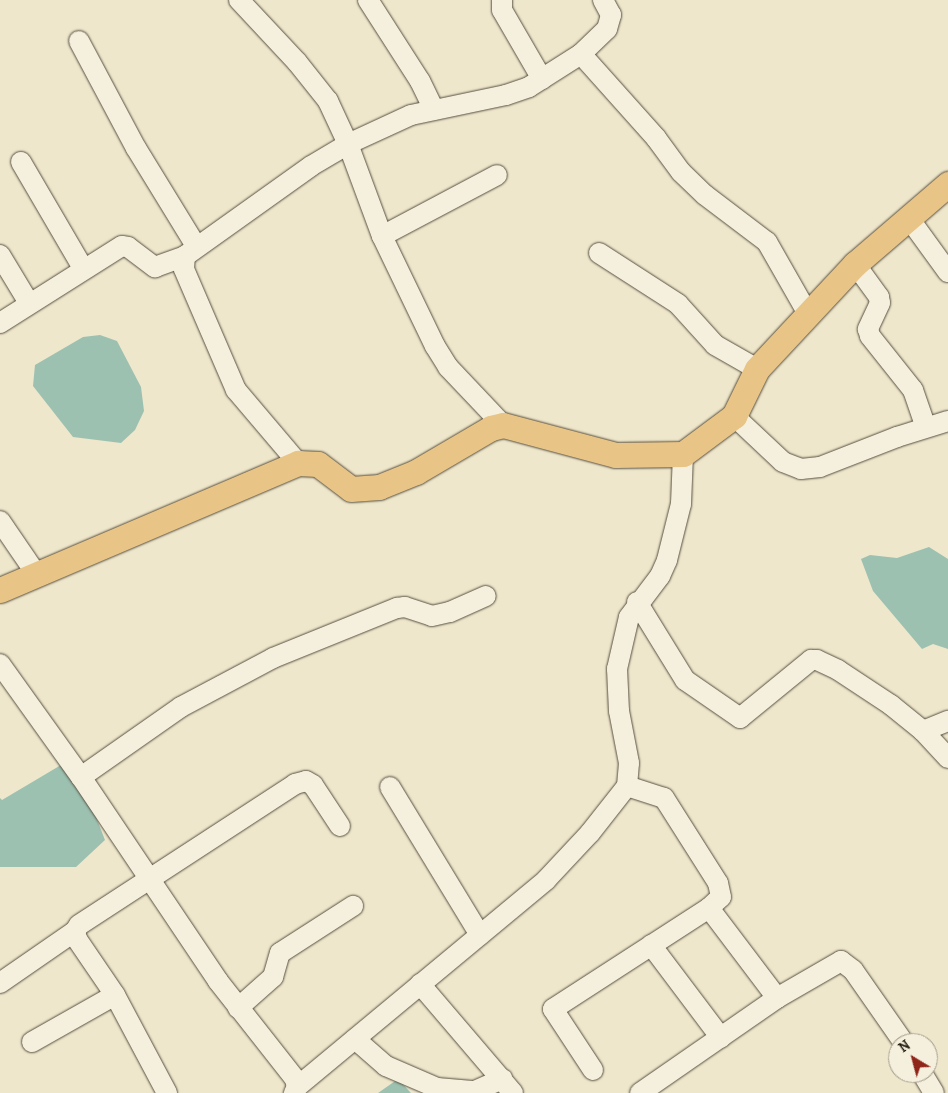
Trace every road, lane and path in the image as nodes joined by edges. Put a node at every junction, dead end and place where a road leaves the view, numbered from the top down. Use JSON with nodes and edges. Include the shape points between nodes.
{"nodes":[{"id":1,"x":239,"y":0,"type":"edge"},
{"id":2,"x":368,"y":0,"type":"edge"},
{"id":3,"x":502,"y":0,"type":"edge"},
{"id":4,"x":603,"y":0,"type":"edge"},
{"id":5,"x":79,"y":41,"type":"dead end"},
{"id":6,"x":581,"y":54,"type":"junction"},
{"id":7,"x":542,"y":79,"type":"junction"},
{"id":8,"x":434,"y":110,"type":"junction"},
{"id":9,"x":348,"y":144,"type":"junction"},
{"id":10,"x":21,"y":162,"type":"dead end"},
{"id":11,"x":496,"y":175,"type":"dead end"},
{"id":12,"x":948,"y":184,"type":"edge"},
{"id":13,"x":908,"y":218,"type":"junction"},
{"id":14,"x":382,"y":236,"type":"junction"},
{"id":15,"x":190,"y":251,"type":"junction"},
{"id":16,"x":599,"y":253,"type":"dead end"},
{"id":17,"x":0,"y":255,"type":"edge"},
{"id":18,"x":855,"y":264,"type":"junction"},
{"id":19,"x":83,"y":268,"type":"junction"},
{"id":20,"x":948,"y":272,"type":"edge"},
{"id":21,"x":29,"y":304,"type":"junction"},
{"id":22,"x":808,"y":312,"type":"junction"},
{"id":23,"x":0,"y":323,"type":"edge"},
{"id":24,"x":756,"y":369,"type":"junction"},
{"id":25,"x":734,"y":416,"type":"junction"},
{"id":26,"x":948,"y":421,"type":"edge"},
{"id":27,"x":503,"y":424,"type":"junction"},
{"id":28,"x":926,"y":427,"type":"junction"},
{"id":29,"x":683,"y":454,"type":"junction"},
{"id":30,"x":298,"y":463,"type":"junction"},
{"id":31,"x":0,"y":521,"type":"edge"},
{"id":32,"x":37,"y":575,"type":"junction"},
{"id":33,"x":0,"y":590,"type":"edge"},
{"id":34,"x":486,"y":596,"type":"dead end"},
{"id":35,"x":637,"y":602,"type":"junction"},
{"id":36,"x":0,"y":664,"type":"edge"},
{"id":37,"x":948,"y":721,"type":"edge"},
{"id":38,"x":923,"y":731,"type":"junction"},
{"id":39,"x":948,"y":758,"type":"edge"},
{"id":40,"x":81,"y":777,"type":"junction"},
{"id":41,"x":390,"y":786,"type":"dead end"},
{"id":42,"x":627,"y":786,"type":"junction"},
{"id":43,"x":340,"y":826,"type":"dead end"},
{"id":44,"x":150,"y":879,"type":"junction"},
{"id":45,"x":353,"y":906,"type":"dead end"},
{"id":46,"x":709,"y":908,"type":"junction"},
{"id":47,"x":75,"y":930,"type":"junction"},
{"id":48,"x":480,"y":935,"type":"junction"},
{"id":49,"x":652,"y":945,"type":"junction"},
{"id":50,"x":0,"y":983,"type":"edge"},
{"id":51,"x":420,"y":984,"type":"junction"},
{"id":52,"x":115,"y":995,"type":"junction"},
{"id":53,"x":777,"y":998,"type":"junction"},
{"id":54,"x":238,"y":1008,"type":"junction"},
{"id":55,"x":897,"y":1033,"type":"edge"},
{"id":56,"x":721,"y":1038,"type":"junction"},
{"id":57,"x":355,"y":1039,"type":"junction"},
{"id":58,"x":32,"y":1042,"type":"dead end"},
{"id":59,"x":593,"y":1070,"type":"dead end"},
{"id":60,"x":507,"y":1086,"type":"edge"},
{"id":61,"x":296,"y":1090,"type":"edge"},
{"id":62,"x":168,"y":1093,"type":"edge"},
{"id":63,"x":640,"y":1093,"type":"edge"}],
"edges":[{"from":1,"to":9,"type":"street","via":[[297,62],[328,101]]},
{"from":2,"to":8,"type":"street","via":[[412,66]]},
{"from":3,"to":7,"type":"street","via":[[502,10]]},
{"from":4,"to":6,"type":"street","via":[[611,16],[607,29]]},
{"from":5,"to":15,"type":"street"},
{"from":6,"to":7,"type":"street"},
{"from":6,"to":22,"type":"street","via":[[656,138],[681,172],[705,195],[767,242]]},
{"from":7,"to":8,"type":"street","via":[[506,95]]},
{"from":8,"to":9,"type":"street","via":[[411,115]]},
{"from":9,"to":14,"type":"street"},
{"from":9,"to":15,"type":"street"},
{"from":10,"to":19,"type":"street"},
{"from":11,"to":14,"type":"street"},
{"from":12,"to":13,"type":"main road"},
{"from":13,"to":18,"type":"main road"},
{"from":13,"to":20,"type":"street"},
{"from":14,"to":27,"type":"street","via":[[448,367]]},
{"from":15,"to":19,"type":"street","via":[[155,267],[122,246]]},
{"from":15,"to":30,"type":"street","via":[[184,269],[236,390]]},
{"from":16,"to":24,"type":"street","via":[[678,304],[715,345]]},
{"from":17,"to":21,"type":"street"},
{"from":18,"to":22,"type":"main road"},
{"from":18,"to":28,"type":"street","via":[[880,297],[868,329],[870,336],[913,390]]},
{"from":19,"to":21,"type":"street"},
{"from":21,"to":23,"type":"street"},
{"from":22,"to":24,"type":"main road"},
{"from":24,"to":25,"type":"main road"},
{"from":25,"to":28,"type":"street","via":[[783,462],[801,470],[820,467]]},
{"from":25,"to":29,"type":"main road"},
{"from":26,"to":28,"type":"street"},
{"from":27,"to":29,"type":"main road","via":[[616,455]]},
{"from":27,"to":30,"type":"main road","via":[[416,472],[379,487],[351,490],[318,464]]},
{"from":29,"to":35,"type":"street","via":[[680,504],[667,560],[660,576]]},
{"from":30,"to":32,"type":"main road"},
{"from":31,"to":32,"type":"street"},
{"from":32,"to":33,"type":"main road"},
{"from":34,"to":40,"type":"street","via":[[450,612],[432,616],[405,607],[397,608],[273,658],[181,707]]},
{"from":35,"to":38,"type":"street","via":[[685,680],[740,718],[811,660],[817,660],[869,690]]},
{"from":35,"to":42,"type":"street","via":[[629,617],[617,669],[629,763]]},
{"from":36,"to":40,"type":"street"},
{"from":37,"to":38,"type":"street"},
{"from":38,"to":39,"type":"street"},
{"from":40,"to":44,"type":"street"},
{"from":41,"to":48,"type":"street"},
{"from":42,"to":46,"type":"street","via":[[664,798],[720,890],[720,897]]},
{"from":42,"to":48,"type":"street","via":[[590,834],[546,880]]},
{"from":43,"to":44,"type":"street","via":[[312,785],[306,782],[295,784]]},
{"from":44,"to":47,"type":"street"},
{"from":44,"to":54,"type":"street"},
{"from":45,"to":54,"type":"street","via":[[280,953],[272,977]]},
{"from":46,"to":49,"type":"street"},
{"from":46,"to":53,"type":"street"},
{"from":47,"to":50,"type":"street"},
{"from":47,"to":52,"type":"street","via":[[77,939]]},
{"from":48,"to":51,"type":"street"},
{"from":49,"to":56,"type":"street"},
{"from":49,"to":59,"type":"street","via":[[553,1009]]},
{"from":51,"to":57,"type":"street"},
{"from":51,"to":60,"type":"street"},
{"from":52,"to":58,"type":"street"},
{"from":52,"to":62,"type":"street"},
{"from":53,"to":55,"type":"street","via":[[829,967],[846,963]]},
{"from":53,"to":56,"type":"street"},
{"from":54,"to":61,"type":"street"},
{"from":56,"to":63,"type":"street"},
{"from":57,"to":60,"type":"street","via":[[386,1066],[437,1088],[475,1091]]},
{"from":57,"to":61,"type":"street"}]}
